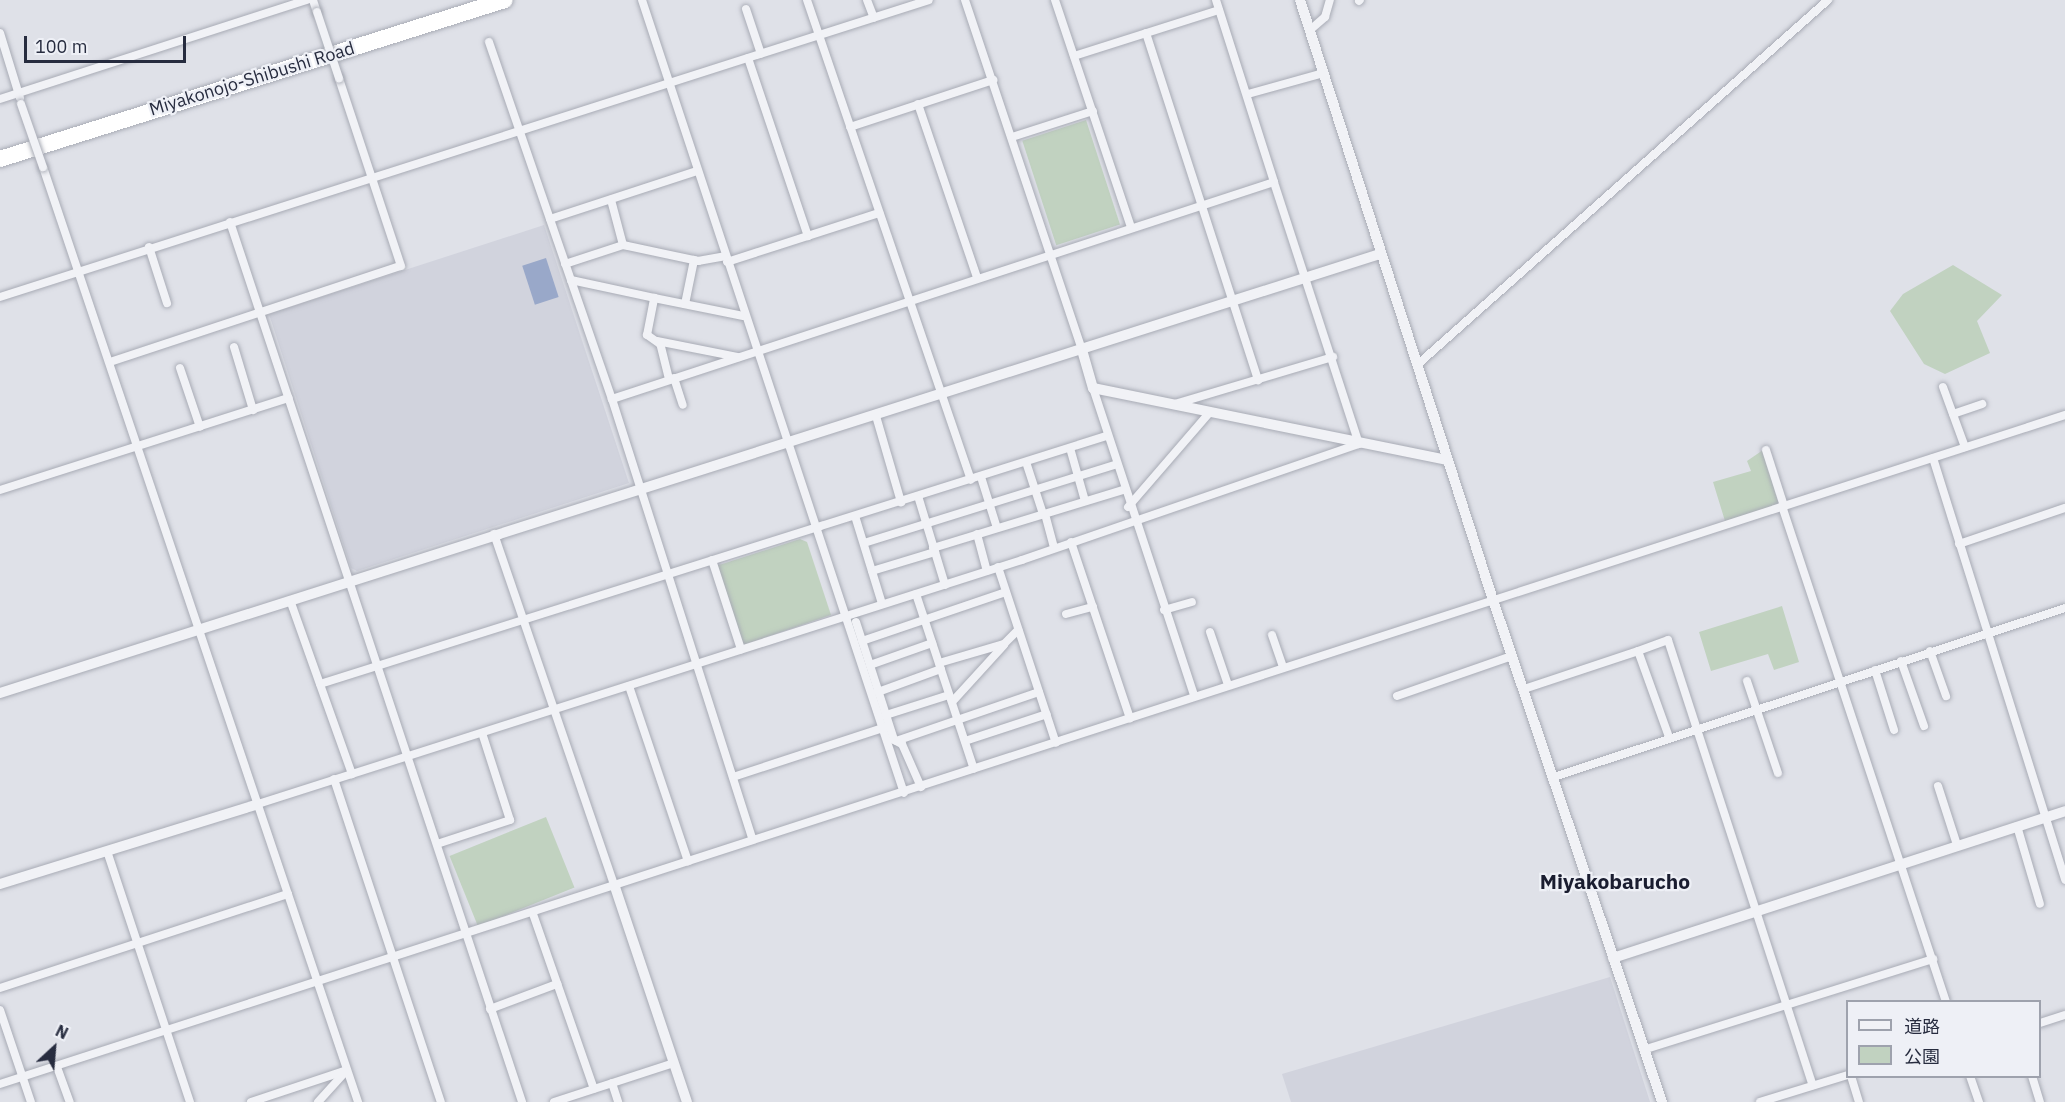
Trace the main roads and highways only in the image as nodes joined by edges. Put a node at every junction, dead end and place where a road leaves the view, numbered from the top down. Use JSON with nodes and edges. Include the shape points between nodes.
{"nodes":[{"id":1,"x":504,"y":0,"type":"edge"},
{"id":2,"x":0,"y":159,"type":"edge"}],
"edges":[{"from":1,"to":2,"type":"highway","name":"Miyakonojo-Shibushi Road"}]}
